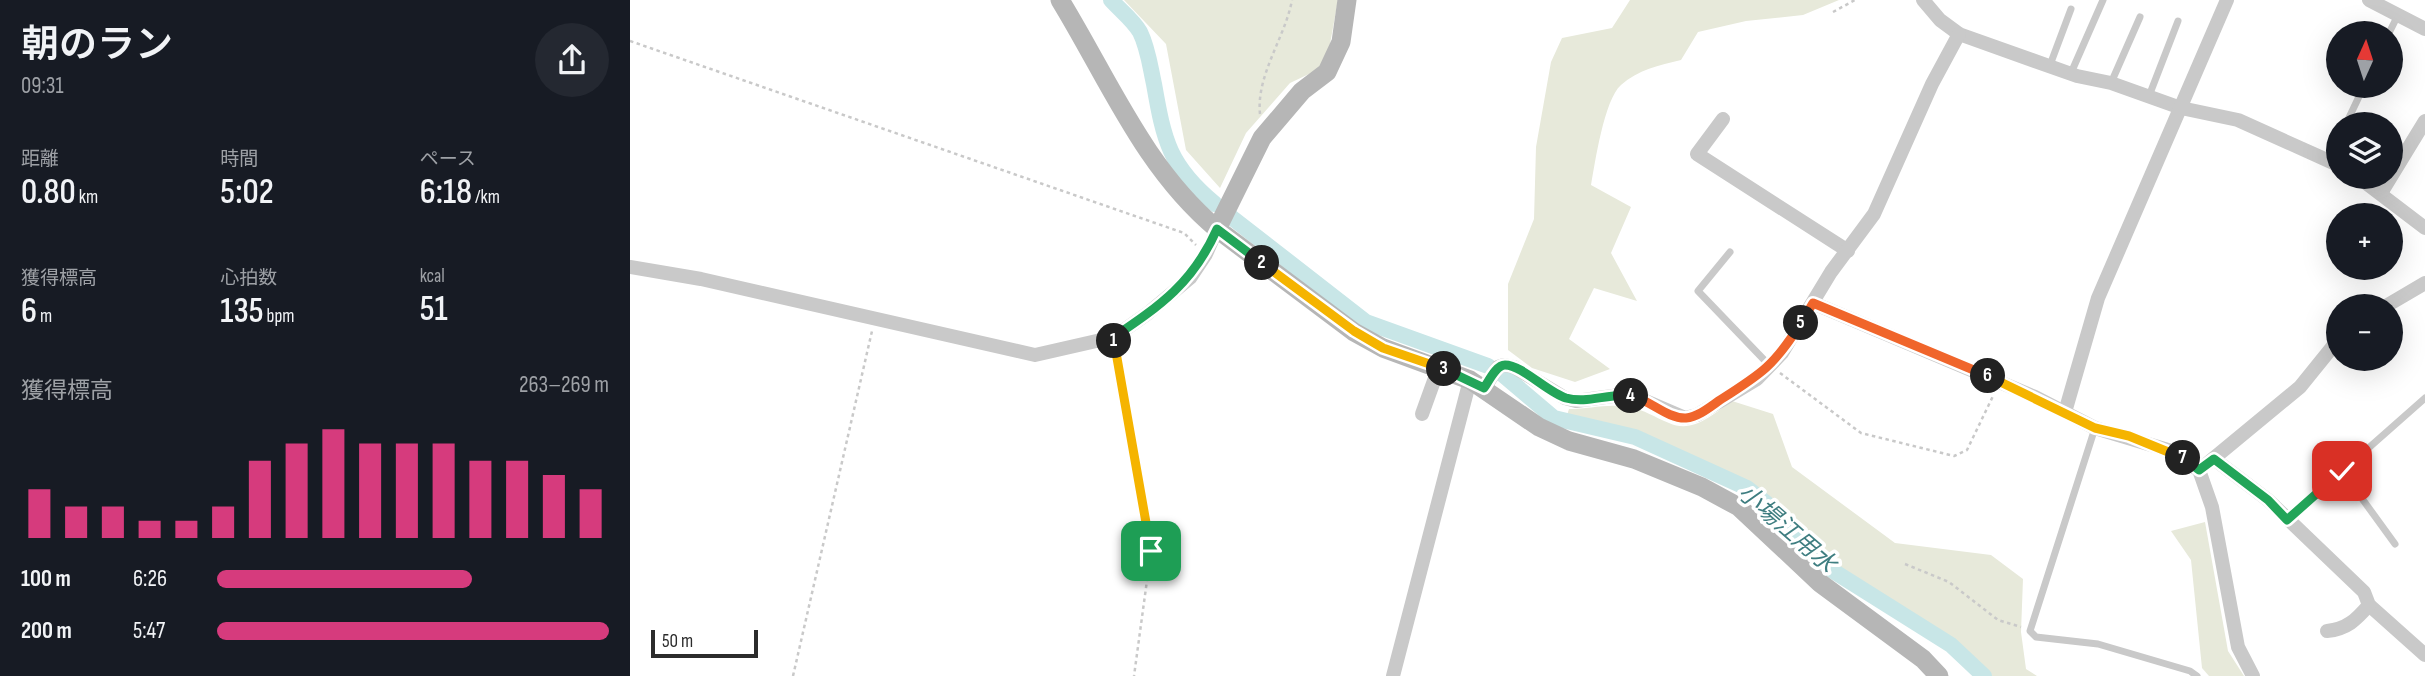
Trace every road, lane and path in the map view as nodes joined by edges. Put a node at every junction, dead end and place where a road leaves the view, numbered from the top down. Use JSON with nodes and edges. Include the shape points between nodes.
{"nodes":[{"id":1,"x":1060,"y":0,"type":"edge"},
{"id":2,"x":1292,"y":0,"type":"edge"},
{"id":3,"x":1347,"y":0,"type":"edge"},
{"id":4,"x":1855,"y":0,"type":"edge"},
{"id":5,"x":1923,"y":0,"type":"edge"},
{"id":6,"x":2103,"y":0,"type":"edge"},
{"id":7,"x":2227,"y":0,"type":"edge"},
{"id":8,"x":2369,"y":0,"type":"edge"},
{"id":9,"x":2071,"y":9,"type":"dead end"},
{"id":10,"x":1832,"y":12,"type":"dead end"},
{"id":11,"x":2398,"y":15,"type":"junction"},
{"id":12,"x":2140,"y":17,"type":"dead end"},
{"id":13,"x":2178,"y":21,"type":"dead end"},
{"id":14,"x":2395,"y":21,"type":"edge"},
{"id":15,"x":2425,"y":29,"type":"edge"},
{"id":16,"x":1959,"y":34,"type":"junction"},
{"id":17,"x":630,"y":41,"type":"edge"},
{"id":18,"x":2050,"y":65,"type":"junction"},
{"id":19,"x":2071,"y":73,"type":"junction"},
{"id":20,"x":2111,"y":83,"type":"junction"},
{"id":21,"x":2148,"y":96,"type":"junction"},
{"id":22,"x":2181,"y":108,"type":"junction"},
{"id":23,"x":1723,"y":119,"type":"dead end"},
{"id":24,"x":2425,"y":121,"type":"edge"},
{"id":25,"x":1262,"y":138,"type":"junction"},
{"id":26,"x":2326,"y":158,"type":"edge"},
{"id":27,"x":2375,"y":189,"type":"edge"},
{"id":28,"x":2381,"y":193,"type":"junction"},
{"id":29,"x":2425,"y":228,"type":"edge"},
{"id":30,"x":1217,"y":229,"type":"junction"},
{"id":31,"x":1731,"y":251,"type":"dead end"},
{"id":32,"x":1848,"y":251,"type":"junction"},
{"id":33,"x":1206,"y":254,"type":"junction"},
{"id":34,"x":630,"y":267,"type":"edge"},
{"id":35,"x":2425,"y":283,"type":"edge"},
{"id":36,"x":2403,"y":296,"type":"edge"},
{"id":37,"x":1813,"y":303,"type":"junction"},
{"id":38,"x":875,"y":318,"type":"junction"},
{"id":39,"x":1114,"y":337,"type":"junction"},
{"id":40,"x":2326,"y":355,"type":"edge"},
{"id":41,"x":1771,"y":366,"type":"junction"},
{"id":42,"x":1439,"y":367,"type":"junction"},
{"id":43,"x":2000,"y":381,"type":"junction"},
{"id":44,"x":1477,"y":384,"type":"junction"},
{"id":45,"x":2425,"y":398,"type":"edge"},
{"id":46,"x":2065,"y":412,"type":"junction"},
{"id":47,"x":1422,"y":415,"type":"dead end"},
{"id":48,"x":2095,"y":428,"type":"junction"},
{"id":49,"x":2214,"y":459,"type":"junction"},
{"id":50,"x":2199,"y":470,"type":"junction"},
{"id":51,"x":2342,"y":471,"type":"junction"},
{"id":52,"x":2287,"y":520,"type":"junction"},
{"id":53,"x":2395,"y":544,"type":"dead end"},
{"id":54,"x":1905,"y":564,"type":"dead end"},
{"id":55,"x":2369,"y":605,"type":"junction"},
{"id":56,"x":2030,"y":631,"type":"junction"},
{"id":57,"x":2327,"y":631,"type":"dead end"},
{"id":58,"x":2425,"y":655,"type":"edge"},
{"id":59,"x":793,"y":676,"type":"edge"},
{"id":60,"x":1134,"y":676,"type":"edge"},
{"id":61,"x":1393,"y":676,"type":"edge"},
{"id":62,"x":1940,"y":676,"type":"edge"},
{"id":63,"x":2197,"y":676,"type":"edge"},
{"id":64,"x":2253,"y":676,"type":"edge"}],
"edges":[{"from":1,"to":30,"type":"street","via":[[1157,167]]},
{"from":2,"to":25,"type":"path","via":[[1288,22],[1258,95]]},
{"from":3,"to":25,"type":"street","via":[[1341,41],[1327,72],[1302,90]]},
{"from":4,"to":10,"type":"path"},
{"from":5,"to":16,"type":"street"},
{"from":6,"to":19,"type":"lane"},
{"from":7,"to":22,"type":"street"},
{"from":8,"to":11,"type":"street"},
{"from":9,"to":18,"type":"lane"},
{"from":11,"to":14,"type":"lane"},
{"from":11,"to":15,"type":"street"},
{"from":12,"to":20,"type":"lane"},
{"from":13,"to":21,"type":"lane"},
{"from":16,"to":18,"type":"street"},
{"from":16,"to":32,"type":"street","via":[[1882,200]]},
{"from":17,"to":33,"type":"path","via":[[1184,233]]},
{"from":18,"to":19,"type":"street"},
{"from":19,"to":20,"type":"street"},
{"from":20,"to":21,"type":"street"},
{"from":21,"to":22,"type":"street"},
{"from":22,"to":26,"type":"street","via":[[2238,120]]},
{"from":22,"to":46,"type":"street","via":[[2098,298]]},
{"from":23,"to":32,"type":"street","via":[[1697,154]]},
{"from":24,"to":28,"type":"street"},
{"from":25,"to":30,"type":"street"},
{"from":27,"to":28,"type":"street"},
{"from":28,"to":29,"type":"street"},
{"from":30,"to":33,"type":"street"},
{"from":30,"to":42,"type":"street","via":[[1354,331],[1383,348]]},
{"from":31,"to":41,"type":"lane","via":[[1698,291]]},
{"from":32,"to":37,"type":"street"},
{"from":33,"to":39,"type":"street","via":[[1190,278]]},
{"from":34,"to":38,"type":"street"},
{"from":35,"to":36,"type":"street"},
{"from":37,"to":41,"type":"street"},
{"from":37,"to":43,"type":"street"},
{"from":38,"to":39,"type":"street","via":[[1035,355]]},
{"from":38,"to":59,"type":"path"},
{"from":39,"to":60,"type":"path","via":[[1151,551]]},
{"from":40,"to":49,"type":"street","via":[[2300,387]]},
{"from":41,"to":43,"type":"path","via":[[1861,433],[1954,456],[1967,450]]},
{"from":41,"to":44,"type":"street","via":[[1685,418],[1636,397],[1565,398],[1504,365]]},
{"from":42,"to":44,"type":"street"},
{"from":42,"to":47,"type":"street"},
{"from":43,"to":46,"type":"street"},
{"from":44,"to":61,"type":"street","via":[[1459,418]]},
{"from":44,"to":62,"type":"street","via":[[1539,427],[1569,441],[1634,459],[1739,507],[1820,583]]},
{"from":45,"to":51,"type":"lane"},
{"from":46,"to":48,"type":"street"},
{"from":48,"to":50,"type":"street","via":[[2168,450]]},
{"from":48,"to":56,"type":"lane"},
{"from":49,"to":50,"type":"street"},
{"from":49,"to":52,"type":"street"},
{"from":50,"to":64,"type":"street","via":[[2212,508],[2238,647]]},
{"from":51,"to":52,"type":"lane"},
{"from":51,"to":53,"type":"lane"},
{"from":52,"to":55,"type":"street","via":[[2364,593]]},
{"from":54,"to":56,"type":"path","via":[[1950,582],[1998,620]]},
{"from":55,"to":57,"type":"street","via":[[2341,630]]},
{"from":55,"to":58,"type":"street"},
{"from":56,"to":63,"type":"lane","via":[[2036,637],[2109,647]]}]}
